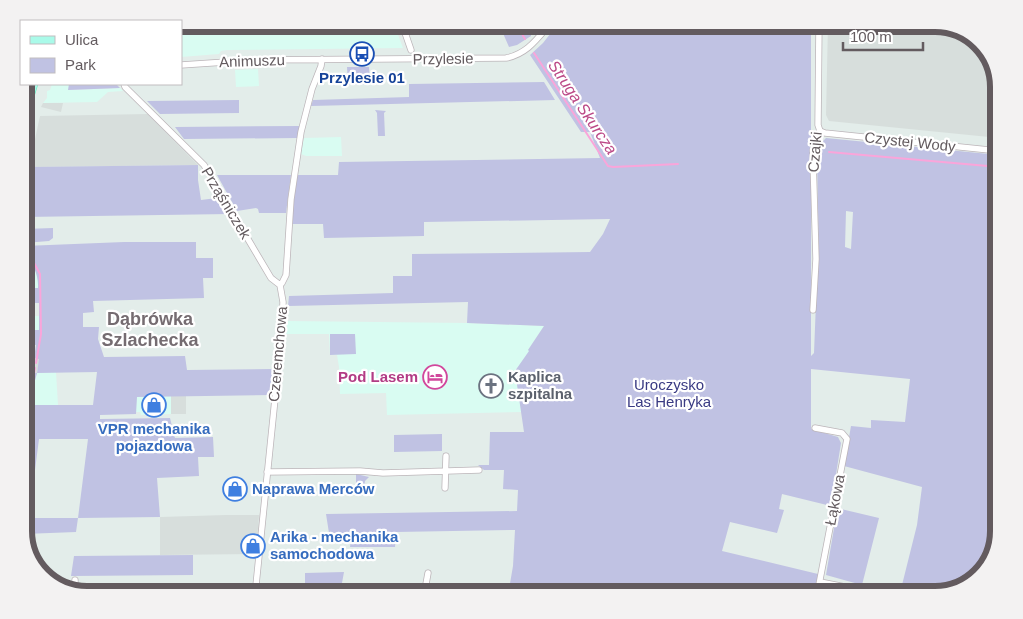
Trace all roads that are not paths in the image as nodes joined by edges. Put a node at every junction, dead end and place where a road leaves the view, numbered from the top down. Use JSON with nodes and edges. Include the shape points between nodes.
{"nodes":[{"id":1,"x":405,"y":32,"type":"edge"},
{"id":2,"x":542,"y":32,"type":"edge"},
{"id":3,"x":819,"y":32,"type":"edge"},
{"id":4,"x":411,"y":50,"type":"dead end"},
{"id":5,"x":322,"y":59,"type":"junction"},
{"id":6,"x":182,"y":65,"type":"edge"},
{"id":7,"x":124,"y":85,"type":"edge"},
{"id":8,"x":820,"y":131,"type":"junction"},
{"id":9,"x":990,"y":150,"type":"edge"},
{"id":10,"x":280,"y":285,"type":"junction"},
{"id":11,"x":813,"y":310,"type":"dead end"},
{"id":12,"x":815,"y":428,"type":"dead end"},
{"id":13,"x":446,"y":456,"type":"dead end"},
{"id":14,"x":479,"y":470,"type":"dead end"},
{"id":15,"x":446,"y":471,"type":"junction"},
{"id":16,"x":267,"y":472,"type":"junction"},
{"id":17,"x":445,"y":488,"type":"dead end"},
{"id":18,"x":428,"y":573,"type":"dead end"},
{"id":19,"x":75,"y":580,"type":"dead end"},
{"id":20,"x":820,"y":582,"type":"junction"},
{"id":21,"x":75,"y":585,"type":"edge"},
{"id":22,"x":256,"y":586,"type":"edge"},
{"id":23,"x":426,"y":586,"type":"edge"},
{"id":24,"x":819,"y":586,"type":"edge"},
{"id":25,"x":840,"y":586,"type":"edge"}],
"edges":[{"from":1,"to":4,"type":"street"},
{"from":2,"to":5,"type":"street","name":"Przylesie","via":[[524,51],[506,58]]},
{"from":3,"to":8,"type":"street","name":"Czajki"},
{"from":5,"to":6,"type":"street","name":"Animuszu"},
{"from":5,"to":10,"type":"street","name":"Czeremchowa","via":[[301,132],[291,199],[286,275]]},
{"from":7,"to":10,"type":"street","name":"Prząśniczek","via":[[204,165],[271,278]]},
{"from":8,"to":9,"type":"street","name":"Czystej Wody"},
{"from":8,"to":11,"type":"street","name":"Czajki","via":[[813,150],[816,259]]},
{"from":10,"to":16,"type":"street","name":"Czeremchowa","via":[[282,330]]},
{"from":12,"to":20,"type":"street","name":"Łąkowa","via":[[842,433],[847,439]]},
{"from":13,"to":15,"type":"street"},
{"from":14,"to":15,"type":"street"},
{"from":15,"to":16,"type":"street"},
{"from":15,"to":17,"type":"street"},
{"from":16,"to":22,"type":"street","name":"Czeremchowa"},
{"from":18,"to":23,"type":"street"},
{"from":19,"to":21,"type":"street"},
{"from":20,"to":24,"type":"street","name":"Łąkowa"},
{"from":20,"to":25,"type":"street"}]}
